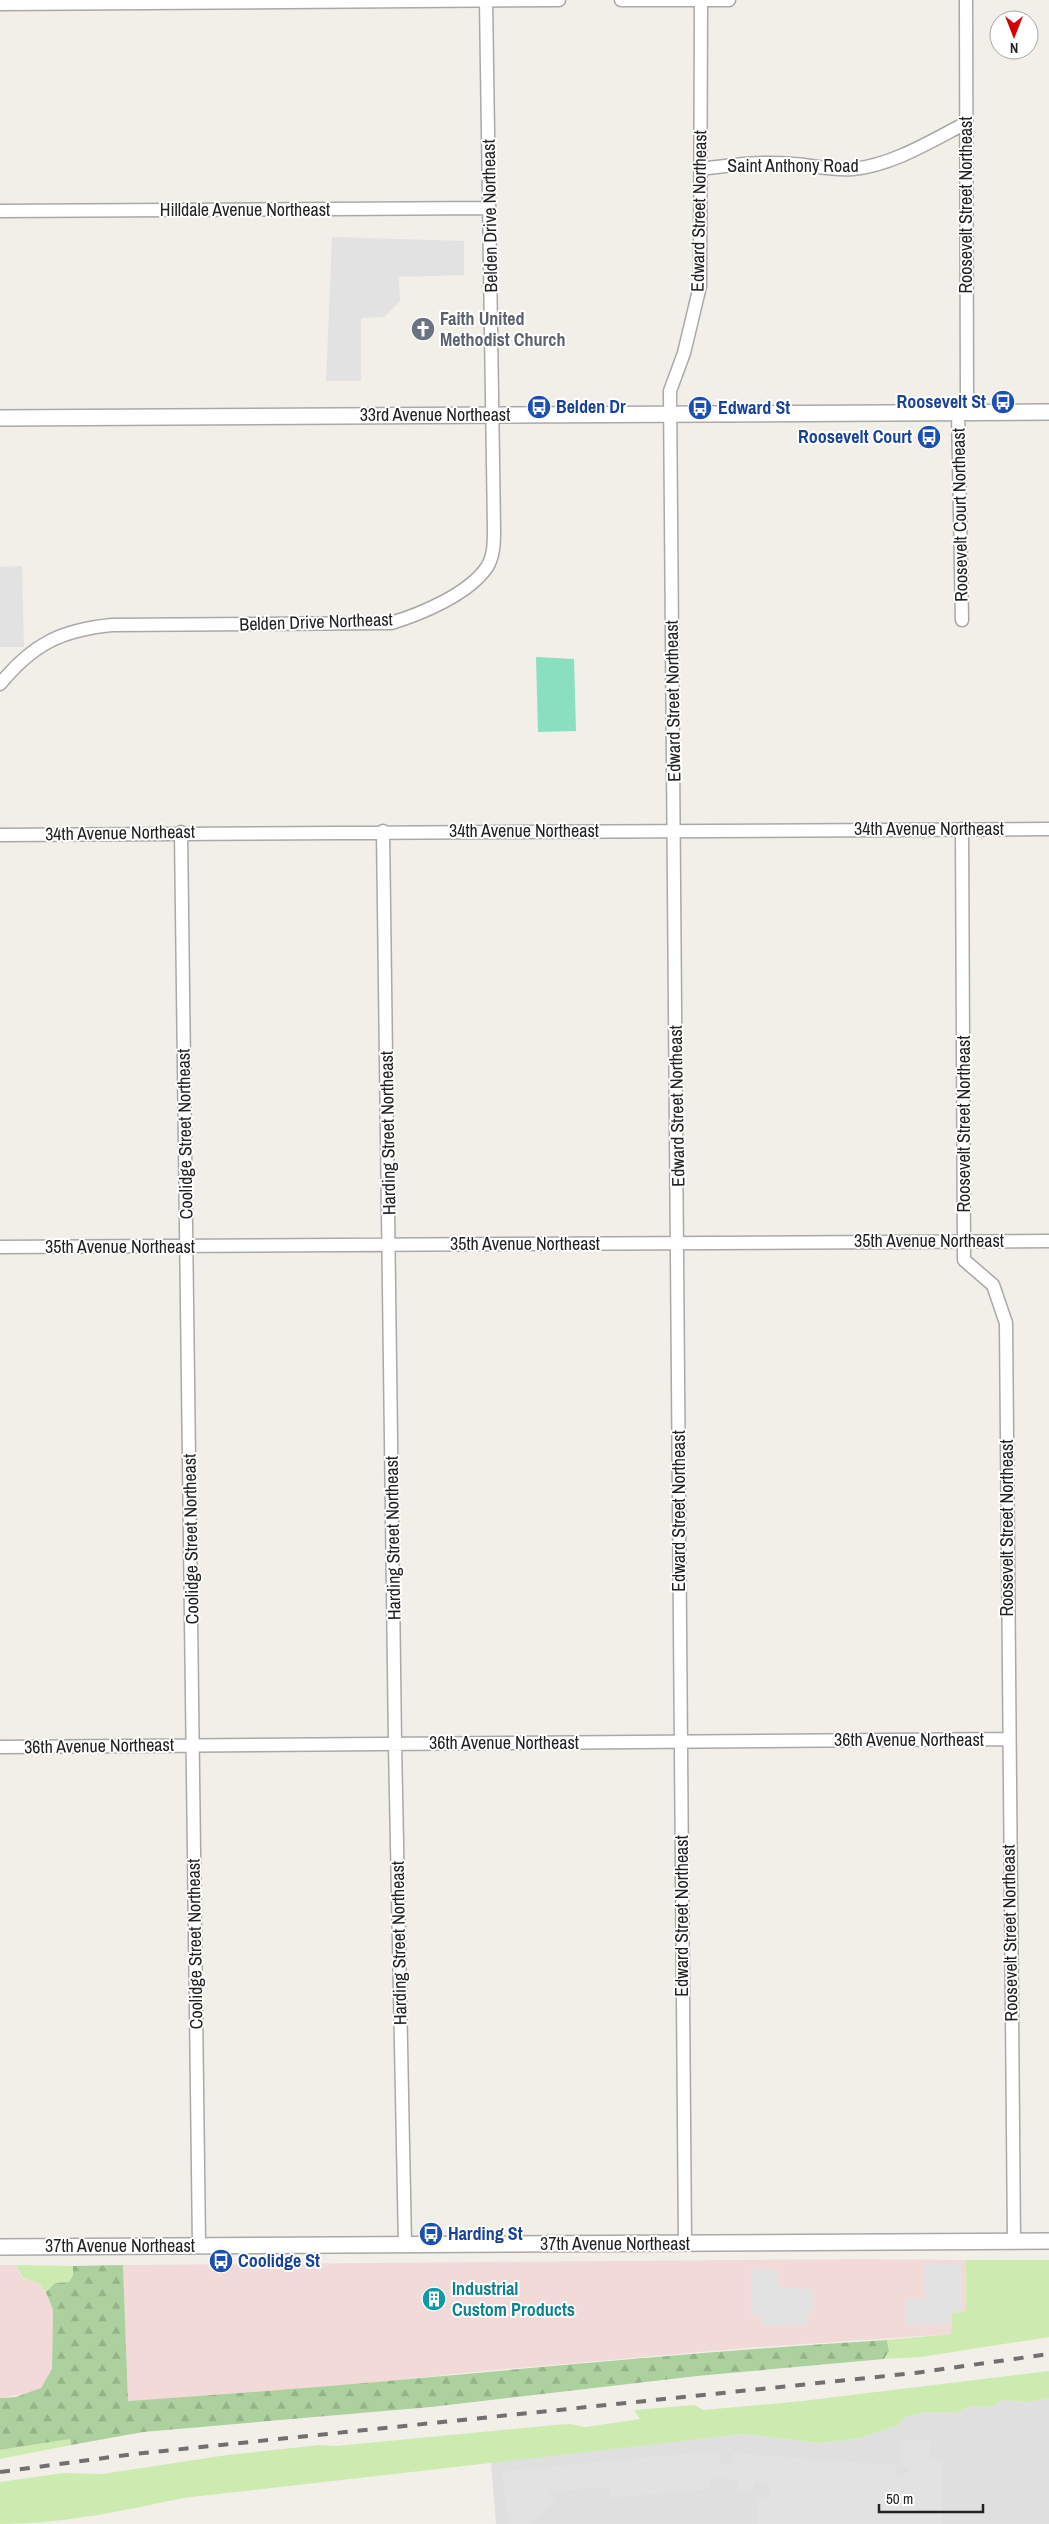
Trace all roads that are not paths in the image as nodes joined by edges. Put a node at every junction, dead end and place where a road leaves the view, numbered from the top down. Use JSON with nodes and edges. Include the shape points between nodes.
{"nodes":[{"id":1,"x":559,"y":0,"type":"edge"},
{"id":2,"x":621,"y":0,"type":"edge"},
{"id":3,"x":729,"y":0,"type":"edge"},
{"id":4,"x":966,"y":0,"type":"edge"},
{"id":5,"x":486,"y":1,"type":"edge"},
{"id":6,"x":701,"y":1,"type":"edge"},
{"id":7,"x":0,"y":4,"type":"edge"},
{"id":8,"x":966,"y":123,"type":"junction"},
{"id":9,"x":701,"y":169,"type":"junction"},
{"id":10,"x":489,"y":208,"type":"junction"},
{"id":11,"x":0,"y":211,"type":"edge"},
{"id":12,"x":963,"y":411,"type":"junction"},
{"id":13,"x":1049,"y":412,"type":"edge"},
{"id":14,"x":493,"y":414,"type":"junction"},
{"id":15,"x":670,"y":414,"type":"junction"},
{"id":16,"x":0,"y":418,"type":"edge"},
{"id":17,"x":962,"y":620,"type":"dead end"},
{"id":18,"x":0,"y":684,"type":"edge"},
{"id":19,"x":962,"y":829,"type":"junction"},
{"id":20,"x":1049,"y":829,"type":"edge"},
{"id":21,"x":674,"y":830,"type":"junction"},
{"id":22,"x":383,"y":831,"type":"junction"},
{"id":23,"x":181,"y":832,"type":"junction"},
{"id":24,"x":0,"y":835,"type":"edge"},
{"id":25,"x":965,"y":1241,"type":"junction"},
{"id":26,"x":1049,"y":1241,"type":"edge"},
{"id":27,"x":678,"y":1243,"type":"junction"},
{"id":28,"x":390,"y":1245,"type":"junction"},
{"id":29,"x":187,"y":1246,"type":"junction"},
{"id":30,"x":0,"y":1247,"type":"edge"},
{"id":31,"x":1008,"y":1739,"type":"junction"},
{"id":32,"x":681,"y":1741,"type":"junction"},
{"id":33,"x":395,"y":1744,"type":"junction"},
{"id":34,"x":193,"y":1745,"type":"junction"},
{"id":35,"x":0,"y":1747,"type":"edge"},
{"id":36,"x":1049,"y":2241,"type":"edge"},
{"id":37,"x":1014,"y":2242,"type":"junction"},
{"id":38,"x":685,"y":2244,"type":"junction"},
{"id":39,"x":406,"y":2245,"type":"junction"},
{"id":40,"x":199,"y":2246,"type":"junction"},
{"id":41,"x":0,"y":2247,"type":"edge"}],
"edges":[{"from":1,"to":5,"type":"street"},
{"from":2,"to":6,"type":"street"},
{"from":3,"to":6,"type":"street"},
{"from":4,"to":8,"type":"street","name":"Roosevelt Street Northeast"},
{"from":5,"to":7,"type":"street"},
{"from":5,"to":10,"type":"street","name":"Belden Drive Northeast"},
{"from":6,"to":9,"type":"street","name":"Edward Street Northeast"},
{"from":8,"to":9,"type":"street","name":"Saint Anthony Road","via":[[884,162],[854,169],[769,163]]},
{"from":8,"to":12,"type":"street","name":"Roosevelt Street Northeast"},
{"from":9,"to":15,"type":"street","name":"Edward Street Northeast","via":[[700,286],[684,353],[670,392]]},
{"from":10,"to":11,"type":"street","name":"Hilldale Avenue Northeast"},
{"from":10,"to":14,"type":"street","name":"Belden Drive Northeast"},
{"from":12,"to":13,"type":"street","name":"33rd Avenue Northeast"},
{"from":12,"to":15,"type":"street","name":"33rd Avenue Northeast"},
{"from":12,"to":17,"type":"street","name":"Roosevelt Court Northeast"},
{"from":14,"to":15,"type":"street","name":"33rd Avenue Northeast"},
{"from":14,"to":16,"type":"street","name":"33rd Avenue Northeast"},
{"from":14,"to":18,"type":"street","name":"Belden Drive Northeast","via":[[494,548],[488,566],[475,580],[436,604],[391,623],[112,625],[85,628],[60,635],[35,648]]},
{"from":15,"to":21,"type":"street","name":"Edward Street Northeast"},
{"from":19,"to":20,"type":"street","name":"34th Avenue Northeast"},
{"from":19,"to":21,"type":"street","name":"34th Avenue Northeast"},
{"from":19,"to":25,"type":"street","name":"Roosevelt Street Northeast"},
{"from":21,"to":22,"type":"street","name":"34th Avenue Northeast"},
{"from":21,"to":27,"type":"street","name":"Edward Street Northeast"},
{"from":22,"to":23,"type":"street","name":"34th Avenue Northeast"},
{"from":22,"to":28,"type":"street","name":"Harding Street Northeast"},
{"from":23,"to":24,"type":"street","name":"34th Avenue Northeast"},
{"from":23,"to":29,"type":"street","name":"Coolidge Street Northeast"},
{"from":25,"to":26,"type":"street","name":"35th Avenue Northeast"},
{"from":25,"to":27,"type":"street","name":"35th Avenue Northeast"},
{"from":25,"to":31,"type":"street","name":"Roosevelt Street Northeast","via":[[964,1260],[993,1285],[1006,1323]]},
{"from":27,"to":28,"type":"street","name":"35th Avenue Northeast"},
{"from":27,"to":32,"type":"street","name":"Edward Street Northeast"},
{"from":28,"to":29,"type":"street","name":"35th Avenue Northeast"},
{"from":28,"to":33,"type":"street","name":"Harding Street Northeast"},
{"from":29,"to":30,"type":"street","name":"35th Avenue Northeast"},
{"from":29,"to":34,"type":"street","name":"Coolidge Street Northeast"},
{"from":31,"to":32,"type":"street","name":"36th Avenue Northeast"},
{"from":31,"to":37,"type":"street","name":"Roosevelt Street Northeast"},
{"from":32,"to":33,"type":"street","name":"36th Avenue Northeast"},
{"from":32,"to":38,"type":"street","name":"Edward Street Northeast"},
{"from":33,"to":34,"type":"street","name":"36th Avenue Northeast"},
{"from":33,"to":39,"type":"street","name":"Harding Street Northeast"},
{"from":34,"to":35,"type":"street","name":"36th Avenue Northeast"},
{"from":34,"to":40,"type":"street","name":"Coolidge Street Northeast"},
{"from":36,"to":37,"type":"street","name":"37th Avenue Northeast"},
{"from":37,"to":38,"type":"street","name":"37th Avenue Northeast"},
{"from":38,"to":39,"type":"street","name":"37th Avenue Northeast"},
{"from":39,"to":40,"type":"street","name":"37th Avenue Northeast"},
{"from":40,"to":41,"type":"street","name":"37th Avenue Northeast"}]}
